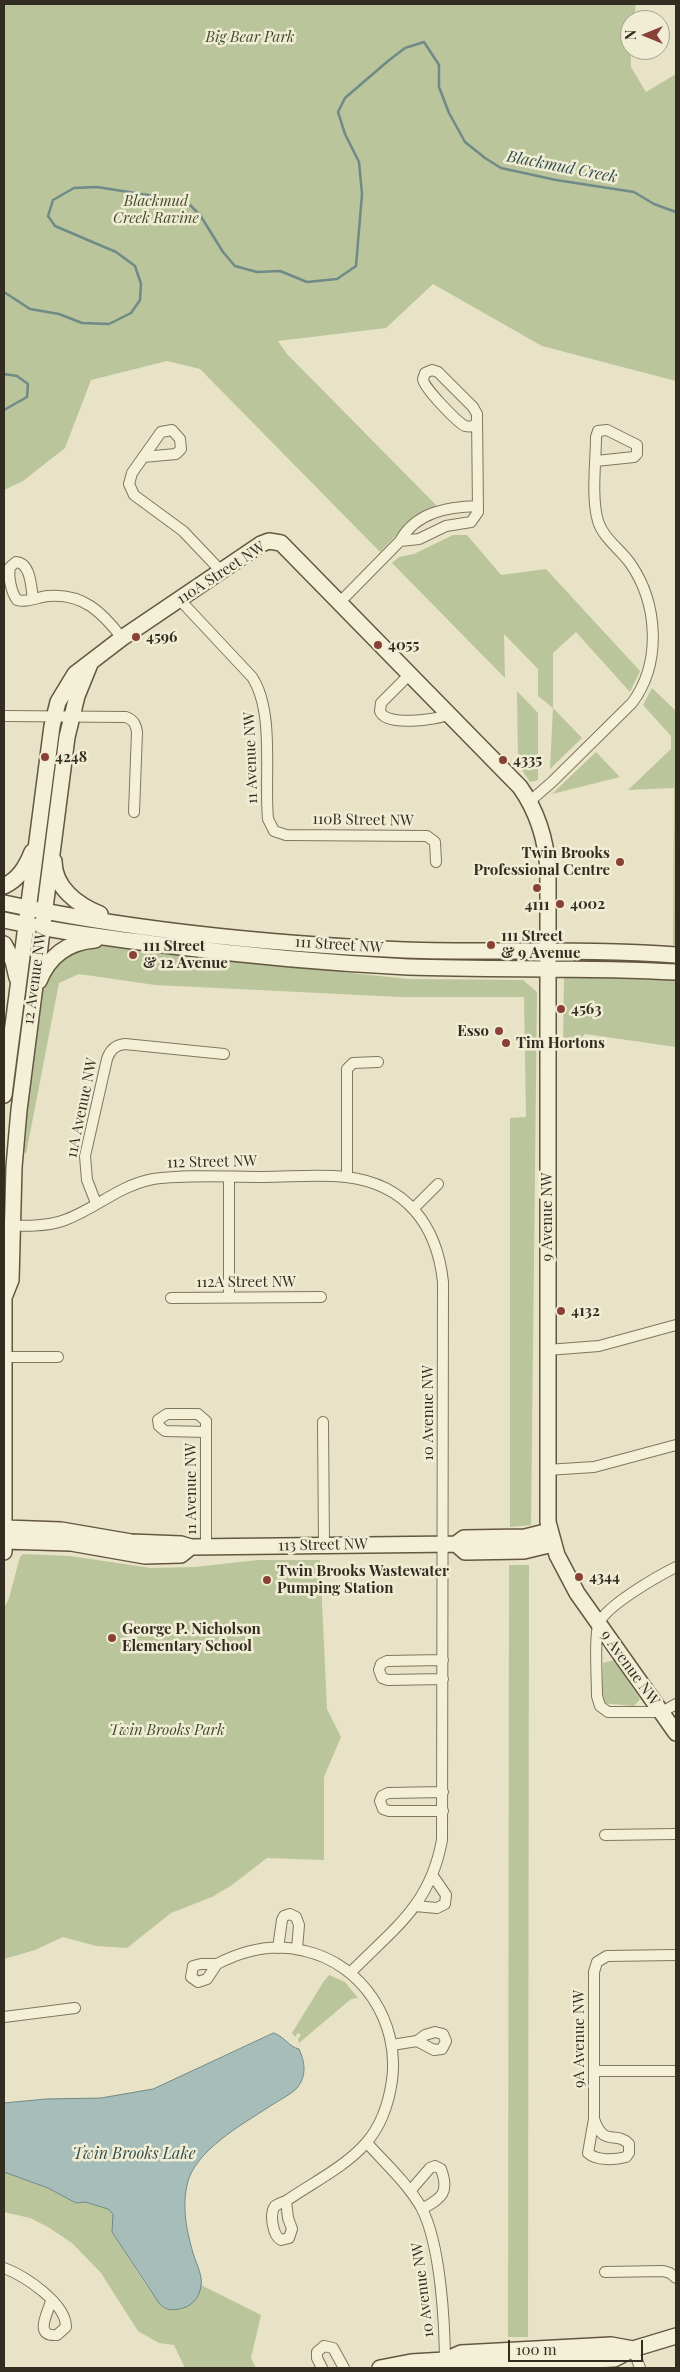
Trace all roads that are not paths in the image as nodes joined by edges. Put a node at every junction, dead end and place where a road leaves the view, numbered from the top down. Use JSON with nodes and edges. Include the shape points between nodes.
{"nodes":[{"id":1,"x":477,"y":423,"type":"junction"},
{"id":2,"x":144,"y":457,"type":"dead end"},
{"id":3,"x":596,"y":461,"type":"dead end"},
{"id":4,"x":478,"y":506,"type":"junction"},
{"id":5,"x":400,"y":541,"type":"junction"},
{"id":6,"x":221,"y":571,"type":"junction"},
{"id":7,"x":33,"y":599,"type":"dead end"},
{"id":8,"x":179,"y":599,"type":"junction"},
{"id":9,"x":340,"y":602,"type":"junction"},
{"id":10,"x":122,"y":638,"type":"junction"},
{"id":11,"x":410,"y":674,"type":"junction"},
{"id":12,"x":450,"y":714,"type":"junction"},
{"id":13,"x":4,"y":716,"type":"edge"},
{"id":14,"x":62,"y":716,"type":"junction"},
{"id":15,"x":529,"y":802,"type":"junction"},
{"id":16,"x":134,"y":812,"type":"dead end"},
{"id":17,"x":39,"y":824,"type":"junction"},
{"id":18,"x":271,"y":827,"type":"joint"},
{"id":19,"x":55,"y":836,"type":"junction"},
{"id":20,"x":436,"y":862,"type":"dead end"},
{"id":21,"x":4,"y":886,"type":"edge"},
{"id":22,"x":4,"y":903,"type":"edge"},
{"id":23,"x":37,"y":910,"type":"junction"},
{"id":24,"x":4,"y":920,"type":"edge"},
{"id":25,"x":117,"y":922,"type":"junction"},
{"id":26,"x":27,"y":924,"type":"junction"},
{"id":27,"x":42,"y":927,"type":"junction"},
{"id":28,"x":117,"y":939,"type":"junction"},
{"id":29,"x":4,"y":944,"type":"edge"},
{"id":30,"x":548,"y":951,"type":"junction"},
{"id":31,"x":676,"y":955,"type":"edge"},
{"id":32,"x":548,"y":968,"type":"junction"},
{"id":33,"x":676,"y":972,"type":"edge"},
{"id":34,"x":19,"y":985,"type":"junction"},
{"id":35,"x":33,"y":996,"type":"junction"},
{"id":36,"x":224,"y":1054,"type":"dead end"},
{"id":37,"x":378,"y":1062,"type":"dead end"},
{"id":38,"x":4,"y":1095,"type":"edge"},
{"id":39,"x":229,"y":1176,"type":"junction"},
{"id":40,"x":347,"y":1177,"type":"junction"},
{"id":41,"x":438,"y":1184,"type":"dead end"},
{"id":42,"x":96,"y":1203,"type":"junction"},
{"id":43,"x":414,"y":1208,"type":"junction"},
{"id":44,"x":8,"y":1225,"type":"edge"},
{"id":45,"x":4,"y":1294,"type":"edge"},
{"id":46,"x":229,"y":1297,"type":"junction"},
{"id":47,"x":321,"y":1297,"type":"dead end"},
{"id":48,"x":171,"y":1298,"type":"dead end"},
{"id":49,"x":676,"y":1325,"type":"edge"},
{"id":50,"x":547,"y":1350,"type":"junction"},
{"id":51,"x":58,"y":1356,"type":"dead end"},
{"id":52,"x":4,"y":1357,"type":"edge"},
{"id":53,"x":323,"y":1422,"type":"dead end"},
{"id":54,"x":206,"y":1432,"type":"dead end"},
{"id":55,"x":676,"y":1445,"type":"edge"},
{"id":56,"x":547,"y":1470,"type":"junction"},
{"id":57,"x":551,"y":1538,"type":"junction"},
{"id":58,"x":5,"y":1540,"type":"edge"},
{"id":59,"x":449,"y":1544,"type":"junction"},
{"id":60,"x":324,"y":1545,"type":"junction"},
{"id":61,"x":206,"y":1547,"type":"junction"},
{"id":62,"x":676,"y":1567,"type":"edge"},
{"id":63,"x":598,"y":1624,"type":"junction"},
{"id":64,"x":443,"y":1660,"type":"junction"},
{"id":65,"x":443,"y":1679,"type":"junction"},
{"id":66,"x":676,"y":1704,"type":"edge"},
{"id":67,"x":662,"y":1712,"type":"junction"},
{"id":68,"x":676,"y":1733,"type":"edge"},
{"id":69,"x":443,"y":1792,"type":"junction"},
{"id":70,"x":443,"y":1811,"type":"junction"},
{"id":71,"x":676,"y":1834,"type":"edge"},
{"id":72,"x":605,"y":1835,"type":"dead end"},
{"id":73,"x":433,"y":1876,"type":"junction"},
{"id":74,"x":415,"y":1906,"type":"junction"},
{"id":75,"x":278,"y":1948,"type":"junction"},
{"id":76,"x":296,"y":1949,"type":"junction"},
{"id":77,"x":676,"y":1955,"type":"edge"},
{"id":78,"x":217,"y":1964,"type":"dead end"},
{"id":79,"x":350,"y":1973,"type":"junction"},
{"id":80,"x":74,"y":2008,"type":"dead end"},
{"id":81,"x":4,"y":2018,"type":"edge"},
{"id":82,"x":417,"y":2041,"type":"dead end"},
{"id":83,"x":392,"y":2044,"type":"junction"},
{"id":84,"x":594,"y":2071,"type":"junction"},
{"id":85,"x":676,"y":2071,"type":"edge"},
{"id":86,"x":594,"y":2118,"type":"junction"},
{"id":87,"x":367,"y":2143,"type":"junction"},
{"id":88,"x":410,"y":2191,"type":"junction"},
{"id":89,"x":286,"y":2201,"type":"dead end"},
{"id":90,"x":422,"y":2209,"type":"junction"},
{"id":91,"x":4,"y":2268,"type":"edge"},
{"id":92,"x":605,"y":2272,"type":"dead end"},
{"id":93,"x":676,"y":2278,"type":"edge"},
{"id":94,"x":51,"y":2301,"type":"dead end"},
{"id":95,"x":676,"y":2336,"type":"edge"},
{"id":96,"x":633,"y":2349,"type":"junction"},
{"id":97,"x":544,"y":2359,"type":"edge"},
{"id":98,"x":445,"y":2364,"type":"edge"},
{"id":99,"x":322,"y":2368,"type":"edge"},
{"id":100,"x":344,"y":2368,"type":"edge"},
{"id":101,"x":380,"y":2368,"type":"edge"},
{"id":102,"x":640,"y":2368,"type":"edge"}],
"edges":[{"from":1,"to":1,"type":"street","via":[[473,407],[440,375],[432,370],[425,373],[425,387],[459,421],[468,427]]},
{"from":1,"to":4,"type":"street"},
{"from":2,"to":6,"type":"street","via":[[130,476],[131,491],[183,531]]},
{"from":3,"to":15,"type":"street","via":[[598,520],[634,569],[647,600],[653,643],[650,667],[632,703]]},
{"from":4,"to":5,"type":"street","via":[[437,511],[415,522]]},
{"from":4,"to":5,"type":"street","via":[[477,516],[471,522],[446,526],[419,539]]},
{"from":5,"to":9,"type":"street"},
{"from":6,"to":8,"type":"street","name":"110A Street NW"},
{"from":6,"to":9,"type":"street","name":"110A Street NW","via":[[261,544],[278,542],[287,547]]},
{"from":7,"to":10,"type":"street","via":[[58,596],[81,601],[102,614]]},
{"from":8,"to":10,"type":"street","name":"110A Street NW"},
{"from":8,"to":18,"type":"street","name":"11 Avenue NW","via":[[252,677],[259,690],[265,717]]},
{"from":9,"to":11,"type":"street","name":"110A Street NW"},
{"from":10,"to":14,"type":"street","name":"12 Avenue NW","via":[[90,664],[77,696]]},
{"from":11,"to":12,"type":"street","name":"110A Street NW"},
{"from":11,"to":12,"type":"street","via":[[382,703],[380,711],[383,717],[388,720],[421,720]]},
{"from":12,"to":15,"type":"street","name":"110A Street NW","via":[[520,787]]},
{"from":13,"to":14,"type":"street"},
{"from":14,"to":16,"type":"street","via":[[126,717],[136,725]]},
{"from":14,"to":17,"type":"street","name":"12 Avenue NW"},
{"from":14,"to":19,"type":"street","name":"12 Avenue NW"},
{"from":15,"to":30,"type":"street","name":"9 Avenue NW","via":[[547,861]]},
{"from":17,"to":21,"type":"street","via":[[26,866]]},
{"from":17,"to":23,"type":"street","name":"12 Avenue NW"},
{"from":18,"to":20,"type":"street","name":"110B Street NW","via":[[286,835],[428,836],[435,842]]},
{"from":19,"to":23,"type":"street","name":"12 Avenue NW"},
{"from":19,"to":25,"type":"street","via":[[54,869],[66,893],[81,906]]},
{"from":22,"to":23,"type":"street","name":"111 Street NW"},
{"from":23,"to":25,"type":"street","name":"111 Street NW"},
{"from":23,"to":26,"type":"street","name":"12 Avenue NW"},
{"from":23,"to":27,"type":"street","name":"12 Avenue NW"},
{"from":24,"to":26,"type":"street","name":"111 Street NW"},
{"from":25,"to":30,"type":"street","name":"111 Street NW","via":[[339,946]]},
{"from":26,"to":27,"type":"street","name":"111 Street NW"},
{"from":26,"to":34,"type":"street","name":"12 Avenue NW"},
{"from":27,"to":28,"type":"street","name":"111 Street NW"},
{"from":27,"to":35,"type":"street","name":"12 Avenue NW"},
{"from":28,"to":32,"type":"street","name":"111 Street NW","via":[[222,952],[408,967]]},
{"from":28,"to":35,"type":"street","via":[[85,941],[60,952],[44,970]]},
{"from":29,"to":34,"type":"street"},
{"from":30,"to":31,"type":"street","name":"111 Street NW"},
{"from":30,"to":32,"type":"street","name":"9 Avenue NW"},
{"from":32,"to":33,"type":"street","name":"111 Street NW"},
{"from":32,"to":50,"type":"street","name":"9 Avenue NW"},
{"from":34,"to":38,"type":"street","name":"12 Avenue NW"},
{"from":35,"to":44,"type":"street","name":"12 Avenue NW"},
{"from":36,"to":42,"type":"street","name":"11A Avenue NW","via":[[125,1044],[113,1048],[106,1059],[85,1156],[87,1180]]},
{"from":37,"to":40,"type":"street","via":[[353,1063],[347,1069]]},
{"from":39,"to":40,"type":"street","name":"112 Street NW"},
{"from":39,"to":42,"type":"street","name":"112 Street NW","via":[[146,1180],[120,1189]]},
{"from":39,"to":46,"type":"street"},
{"from":40,"to":43,"type":"street","name":"112 Street NW","via":[[378,1186]]},
{"from":41,"to":43,"type":"street"},
{"from":42,"to":44,"type":"street","name":"112 Street NW","via":[[59,1222]]},
{"from":43,"to":59,"type":"street","name":"10 Avenue NW","via":[[425,1222],[436,1247],[443,1282]]},
{"from":44,"to":45,"type":"street","name":"12 Avenue NW","via":[[11,1280]]},
{"from":45,"to":52,"type":"street","name":"12 Avenue NW"},
{"from":46,"to":47,"type":"street","name":"112A Street NW"},
{"from":46,"to":48,"type":"street","name":"112A Street NW"},
{"from":49,"to":50,"type":"street","via":[[599,1346]]},
{"from":50,"to":56,"type":"street","name":"9 Avenue NW"},
{"from":51,"to":52,"type":"street"},
{"from":52,"to":58,"type":"street","name":"12 Avenue NW"},
{"from":53,"to":60,"type":"street"},
{"from":54,"to":61,"type":"street","name":"11 Avenue NW"},
{"from":55,"to":56,"type":"street","via":[[594,1467]]},
{"from":56,"to":57,"type":"street","name":"9 Avenue NW"},
{"from":57,"to":59,"type":"street","name":"113 Street NW","via":[[524,1551],[465,1552]]},
{"from":57,"to":63,"type":"street","name":"9 Avenue NW","via":[[569,1580]]},
{"from":58,"to":61,"type":"street","name":"113 Street NW","via":[[61,1530],[131,1542]]},
{"from":59,"to":60,"type":"street","name":"113 Street NW"},
{"from":59,"to":64,"type":"street","name":"10 Avenue NW"},
{"from":60,"to":61,"type":"street","name":"113 Street NW"},
{"from":62,"to":63,"type":"street","via":[[606,1612]]},
{"from":63,"to":67,"type":"street","name":"9 Avenue NW"},
{"from":63,"to":67,"type":"street","name":"9 Avenue NW","via":[[597,1696],[600,1706],[608,1712]]},
{"from":64,"to":65,"type":"street","name":"10 Avenue NW"},
{"from":64,"to":65,"type":"street","via":[[387,1661],[379,1670],[382,1678],[388,1680]]},
{"from":65,"to":69,"type":"street","name":"10 Avenue NW"},
{"from":66,"to":67,"type":"street"},
{"from":67,"to":68,"type":"street","name":"9 Avenue NW"},
{"from":69,"to":70,"type":"street","name":"10 Avenue NW"},
{"from":69,"to":70,"type":"street","via":[[388,1793],[380,1801],[383,1809],[389,1811]]},
{"from":70,"to":73,"type":"street","name":"10 Avenue NW","via":[[442,1840]]},
{"from":71,"to":72,"type":"street"},
{"from":73,"to":74,"type":"street","name":"10 Avenue NW"},
{"from":73,"to":74,"type":"street","via":[[446,1895],[445,1904],[437,1908]]},
{"from":74,"to":79,"type":"street","name":"10 Avenue NW","via":[[405,1920]]},
{"from":75,"to":76,"type":"street"},
{"from":75,"to":76,"type":"street","via":[[282,1920],[290,1914],[296,1917],[299,1925]]},
{"from":75,"to":78,"type":"street","via":[[243,1953]]},
{"from":76,"to":79,"type":"street","via":[[325,1958]]},
{"from":77,"to":84,"type":"street","name":"9A Avenue NW","via":[[612,1955],[598,1960],[594,1972]]},
{"from":79,"to":83,"type":"street","via":[[375,2002]]},
{"from":80,"to":81,"type":"street"},
{"from":82,"to":83,"type":"street"},
{"from":83,"to":87,"type":"street","via":[[393,2075],[389,2098]]},
{"from":84,"to":85,"type":"street"},
{"from":84,"to":86,"type":"street","name":"9A Avenue NW"},
{"from":86,"to":86,"type":"street","name":"9A Avenue NW","via":[[588,2153],[600,2158],[626,2157],[628,2144],[620,2138],[603,2135]]},
{"from":87,"to":88,"type":"street","name":"10 Avenue NW"},
{"from":87,"to":89,"type":"street"},
{"from":88,"to":90,"type":"street","name":"10 Avenue NW"},
{"from":88,"to":90,"type":"street","via":[[430,2168],[441,2169],[444,2193]]},
{"from":90,"to":98,"type":"street","name":"10 Avenue NW","via":[[436,2256]]},
{"from":91,"to":94,"type":"street","via":[[35,2284]]},
{"from":92,"to":93,"type":"street","via":[[663,2271]]},
{"from":95,"to":96,"type":"street"},
{"from":96,"to":97,"type":"street","via":[[611,2345]]},
{"from":96,"to":102,"type":"street"},
{"from":97,"to":98,"type":"street","via":[[461,2366]]},
{"from":98,"to":101,"type":"street","via":[[411,2362]]},
{"from":99,"to":100,"type":"street","via":[[317,2352],[321,2347],[329,2346]]}]}
